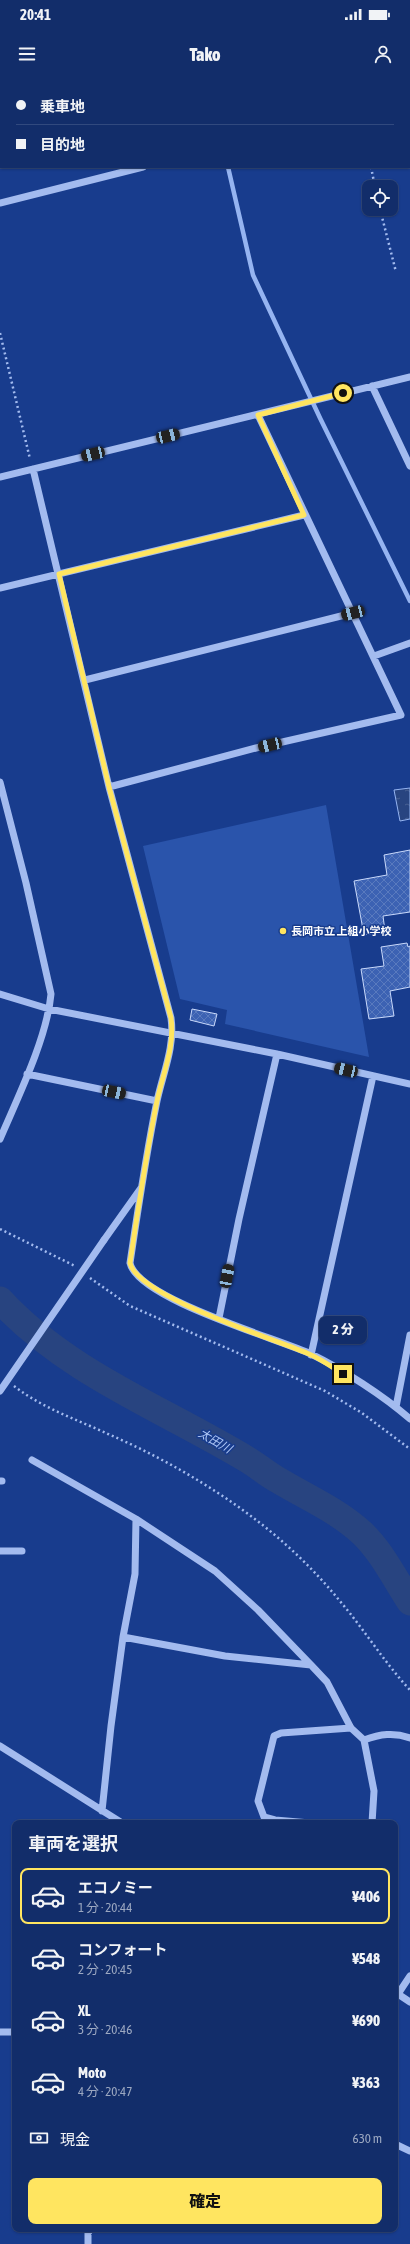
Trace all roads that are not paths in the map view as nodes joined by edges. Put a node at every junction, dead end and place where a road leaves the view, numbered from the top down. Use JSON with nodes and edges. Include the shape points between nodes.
{"nodes":[{"id":1,"x":139,"y":168,"type":"edge"},
{"id":2,"x":0,"y":203,"type":"edge"},
{"id":3,"x":410,"y":377,"type":"edge"},
{"id":4,"x":372,"y":386,"type":"junction"},
{"id":5,"x":258,"y":415,"type":"junction"},
{"id":6,"x":410,"y":466,"type":"edge"},
{"id":7,"x":33,"y":469,"type":"junction"},
{"id":8,"x":0,"y":477,"type":"edge"},
{"id":9,"x":304,"y":515,"type":"junction"},
{"id":10,"x":59,"y":574,"type":"junction"},
{"id":11,"x":0,"y":588,"type":"edge"},
{"id":12,"x":353,"y":613,"type":"junction"},
{"id":13,"x":410,"y":643,"type":"edge"},
{"id":14,"x":374,"y":656,"type":"junction"},
{"id":15,"x":85,"y":680,"type":"junction"},
{"id":16,"x":0,"y":782,"type":"edge"},
{"id":17,"x":109,"y":787,"type":"junction"},
{"id":18,"x":0,"y":994,"type":"edge"},
{"id":19,"x":49,"y":1009,"type":"junction"},
{"id":20,"x":173,"y":1035,"type":"junction"},
{"id":21,"x":277,"y":1054,"type":"junction"},
{"id":22,"x":28,"y":1074,"type":"junction"},
{"id":23,"x":373,"y":1076,"type":"junction"},
{"id":24,"x":410,"y":1084,"type":"edge"},
{"id":25,"x":157,"y":1101,"type":"junction"},
{"id":26,"x":0,"y":1139,"type":"edge"},
{"id":27,"x":143,"y":1184,"type":"junction"},
{"id":28,"x":219,"y":1318,"type":"junction"},
{"id":29,"x":410,"y":1335,"type":"edge"},
{"id":30,"x":311,"y":1354,"type":"junction"},
{"id":31,"x":0,"y":1391,"type":"edge"},
{"id":32,"x":396,"y":1406,"type":"junction"},
{"id":33,"x":410,"y":1419,"type":"edge"},
{"id":34,"x":32,"y":1460,"type":"dead end"},
{"id":35,"x":136,"y":1519,"type":"junction"},
{"id":36,"x":0,"y":1551,"type":"edge"},
{"id":37,"x":22,"y":1551,"type":"dead end"},
{"id":38,"x":124,"y":1637,"type":"junction"},
{"id":39,"x":311,"y":1665,"type":"junction"},
{"id":40,"x":351,"y":1728,"type":"junction"},
{"id":41,"x":410,"y":1738,"type":"edge"},
{"id":42,"x":364,"y":1740,"type":"junction"},
{"id":43,"x":0,"y":1746,"type":"edge"},
{"id":44,"x":102,"y":1811,"type":"junction"},
{"id":45,"x":117,"y":1820,"type":"edge"},
{"id":46,"x":275,"y":1820,"type":"edge"},
{"id":47,"x":372,"y":1820,"type":"edge"},
{"id":48,"x":410,"y":1976,"type":"edge"},
{"id":49,"x":398,"y":1992,"type":"edge"},
{"id":50,"x":398,"y":1994,"type":"edge"},
{"id":51,"x":410,"y":2002,"type":"edge"},
{"id":52,"x":0,"y":2032,"type":"edge"},
{"id":53,"x":12,"y":2032,"type":"edge"},
{"id":54,"x":398,"y":2145,"type":"edge"},
{"id":55,"x":410,"y":2151,"type":"edge"},
{"id":56,"x":89,"y":2232,"type":"edge"},
{"id":57,"x":88,"y":2244,"type":"edge"}],
"edges":[{"from":1,"to":2,"type":"street"},
{"from":3,"to":4,"type":"street"},
{"from":4,"to":5,"type":"street"},
{"from":4,"to":6,"type":"street"},
{"from":5,"to":7,"type":"street"},
{"from":5,"to":9,"type":"street"},
{"from":7,"to":8,"type":"street"},
{"from":7,"to":10,"type":"street"},
{"from":9,"to":10,"type":"street"},
{"from":9,"to":12,"type":"street"},
{"from":10,"to":11,"type":"street"},
{"from":10,"to":15,"type":"street"},
{"from":12,"to":14,"type":"street"},
{"from":12,"to":15,"type":"street"},
{"from":13,"to":14,"type":"street"},
{"from":14,"to":17,"type":"street","via":[[401,715],[256,748]]},
{"from":15,"to":17,"type":"street"},
{"from":16,"to":19,"type":"street","via":[[47,979]]},
{"from":17,"to":20,"type":"street","via":[[171,1018]]},
{"from":18,"to":19,"type":"street"},
{"from":19,"to":20,"type":"street"},
{"from":19,"to":22,"type":"street"},
{"from":20,"to":21,"type":"street"},
{"from":20,"to":25,"type":"street"},
{"from":21,"to":23,"type":"street"},
{"from":21,"to":28,"type":"street"},
{"from":22,"to":25,"type":"street"},
{"from":22,"to":26,"type":"street"},
{"from":23,"to":24,"type":"street"},
{"from":23,"to":30,"type":"street"},
{"from":25,"to":27,"type":"street"},
{"from":27,"to":28,"type":"street","via":[[130,1263],[132,1270],[157,1291],[180,1304]]},
{"from":27,"to":31,"type":"street","bridge":true},
{"from":28,"to":30,"type":"street"},
{"from":29,"to":32,"type":"street"},
{"from":30,"to":32,"type":"street"},
{"from":32,"to":33,"type":"street"},
{"from":34,"to":35,"type":"street"},
{"from":35,"to":38,"type":"street","via":[[135,1574]]},
{"from":35,"to":39,"type":"street","via":[[216,1571]]},
{"from":36,"to":37,"type":"street"},
{"from":38,"to":39,"type":"street","via":[[226,1656]]},
{"from":38,"to":44,"type":"street"},
{"from":39,"to":40,"type":"street","via":[[327,1682]]},
{"from":40,"to":42,"type":"street"},
{"from":40,"to":46,"type":"street","via":[[280,1733],[274,1736],[258,1801],[264,1817]]},
{"from":41,"to":42,"type":"street","via":[[378,1734]]},
{"from":42,"to":47,"type":"street","via":[[373,1785]]},
{"from":43,"to":44,"type":"street"},
{"from":44,"to":45,"type":"street"},
{"from":48,"to":49,"type":"street"},
{"from":50,"to":51,"type":"street"},
{"from":52,"to":53,"type":"street"},
{"from":54,"to":55,"type":"street"},
{"from":56,"to":57,"type":"street"}]}
